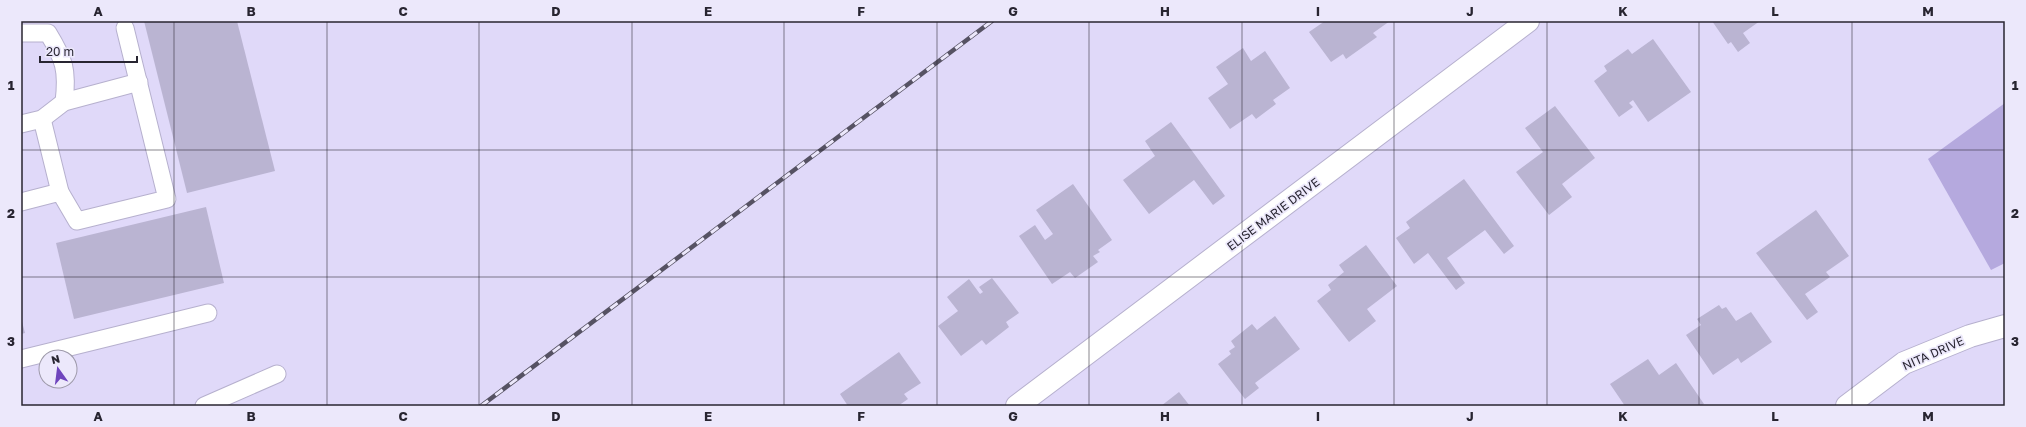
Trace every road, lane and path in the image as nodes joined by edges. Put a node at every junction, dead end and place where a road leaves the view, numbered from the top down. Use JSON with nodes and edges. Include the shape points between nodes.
{"nodes":[{"id":1,"x":1528,"y":21,"type":"edge"},
{"id":2,"x":124,"y":28,"type":"dead end"},
{"id":3,"x":21,"y":33,"type":"edge"},
{"id":4,"x":138,"y":82,"type":"junction"},
{"id":5,"x":64,"y":102,"type":"junction"},
{"id":6,"x":42,"y":119,"type":"junction"},
{"id":7,"x":21,"y":124,"type":"edge"},
{"id":8,"x":60,"y":192,"type":"junction"},
{"id":9,"x":21,"y":202,"type":"edge"},
{"id":10,"x":208,"y":313,"type":"dead end"},
{"id":11,"x":2005,"y":326,"type":"edge"},
{"id":12,"x":21,"y":359,"type":"edge"},
{"id":13,"x":277,"y":374,"type":"dead end"},
{"id":14,"x":204,"y":406,"type":"edge"},
{"id":15,"x":1017,"y":406,"type":"edge"},
{"id":16,"x":1847,"y":406,"type":"edge"}],
"edges":[{"from":1,"to":15,"type":"street","name":"ELISE MARIE DRIVE"},
{"from":2,"to":4,"type":"lane"},
{"from":3,"to":5,"type":"lane","via":[[48,33],[61,54],[66,79]]},
{"from":4,"to":5,"type":"lane"},
{"from":4,"to":8,"type":"lane","via":[[168,199],[77,221]]},
{"from":5,"to":6,"type":"lane"},
{"from":6,"to":7,"type":"lane"},
{"from":6,"to":8,"type":"lane"},
{"from":8,"to":9,"type":"lane"},
{"from":10,"to":12,"type":"lane"},
{"from":11,"to":16,"type":"street","name":"NITA DRIVE","via":[[1970,336],[1904,363]]},
{"from":13,"to":14,"type":"lane"}]}
